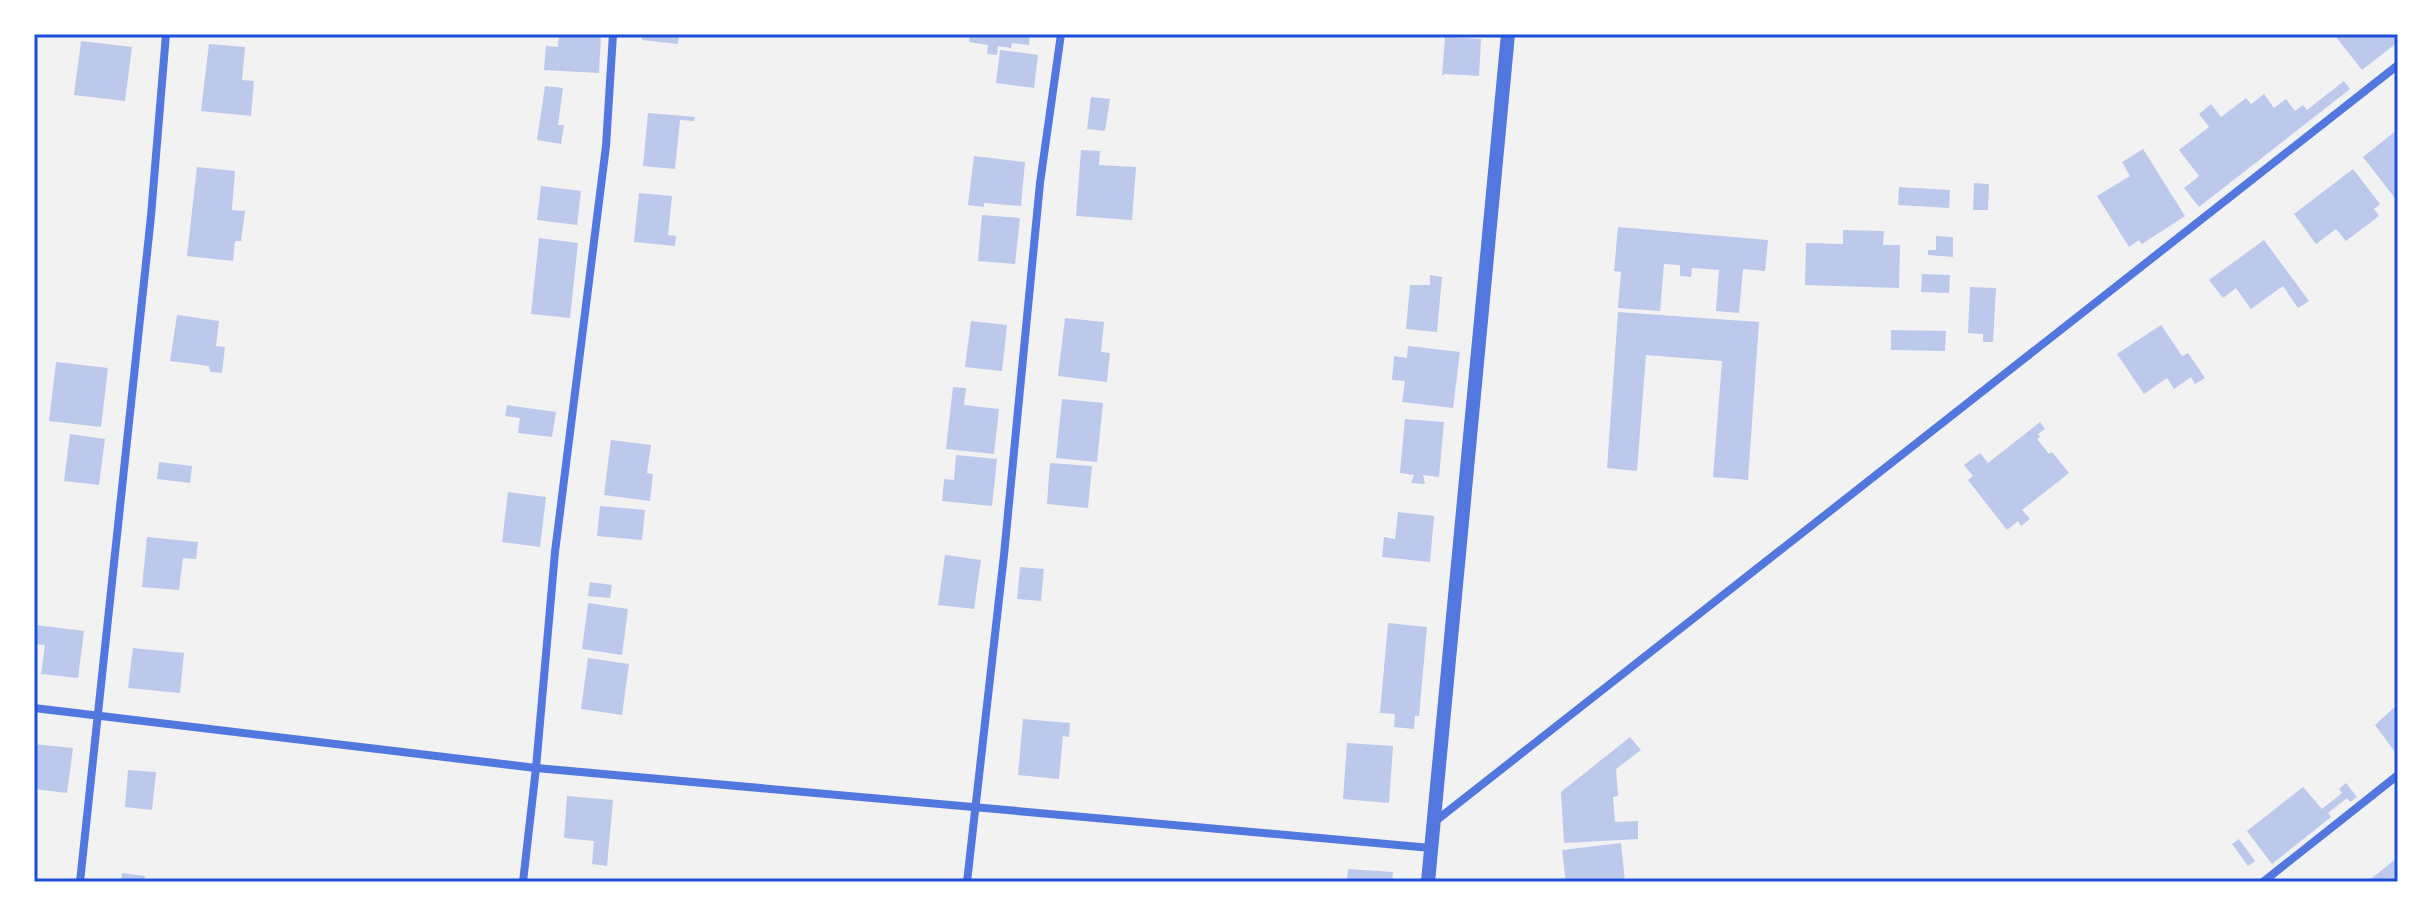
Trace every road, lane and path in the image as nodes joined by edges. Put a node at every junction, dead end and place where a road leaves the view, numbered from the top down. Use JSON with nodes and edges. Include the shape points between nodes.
{"nodes":[{"id":1,"x":166,"y":34,"type":"edge"},
{"id":2,"x":613,"y":34,"type":"edge"},
{"id":3,"x":1061,"y":34,"type":"edge"},
{"id":4,"x":1508,"y":34,"type":"edge"},
{"id":5,"x":2398,"y":65,"type":"edge"},
{"id":6,"x":34,"y":708,"type":"edge"},
{"id":7,"x":97,"y":716,"type":"junction"},
{"id":8,"x":536,"y":768,"type":"junction"},
{"id":9,"x":2398,"y":775,"type":"edge"},
{"id":10,"x":975,"y":806,"type":"junction"},
{"id":11,"x":1433,"y":823,"type":"junction"},
{"id":12,"x":1431,"y":848,"type":"junction"},
{"id":13,"x":80,"y":882,"type":"edge"},
{"id":14,"x":523,"y":882,"type":"edge"},
{"id":15,"x":967,"y":882,"type":"edge"},
{"id":16,"x":1428,"y":882,"type":"edge"},
{"id":17,"x":2263,"y":882,"type":"edge"}],
"edges":[{"from":1,"to":7,"type":"street"},
{"from":2,"to":8,"type":"street","via":[[606,146],[555,552]]},
{"from":3,"to":10,"type":"street","via":[[1040,183]]},
{"from":4,"to":11,"type":"street"},
{"from":5,"to":11,"type":"street"},
{"from":6,"to":7,"type":"street"},
{"from":7,"to":8,"type":"street"},
{"from":7,"to":13,"type":"street"},
{"from":8,"to":10,"type":"street"},
{"from":8,"to":14,"type":"street"},
{"from":9,"to":17,"type":"street"},
{"from":10,"to":12,"type":"street"},
{"from":10,"to":15,"type":"street"},
{"from":11,"to":12,"type":"street"},
{"from":12,"to":16,"type":"street"}]}
